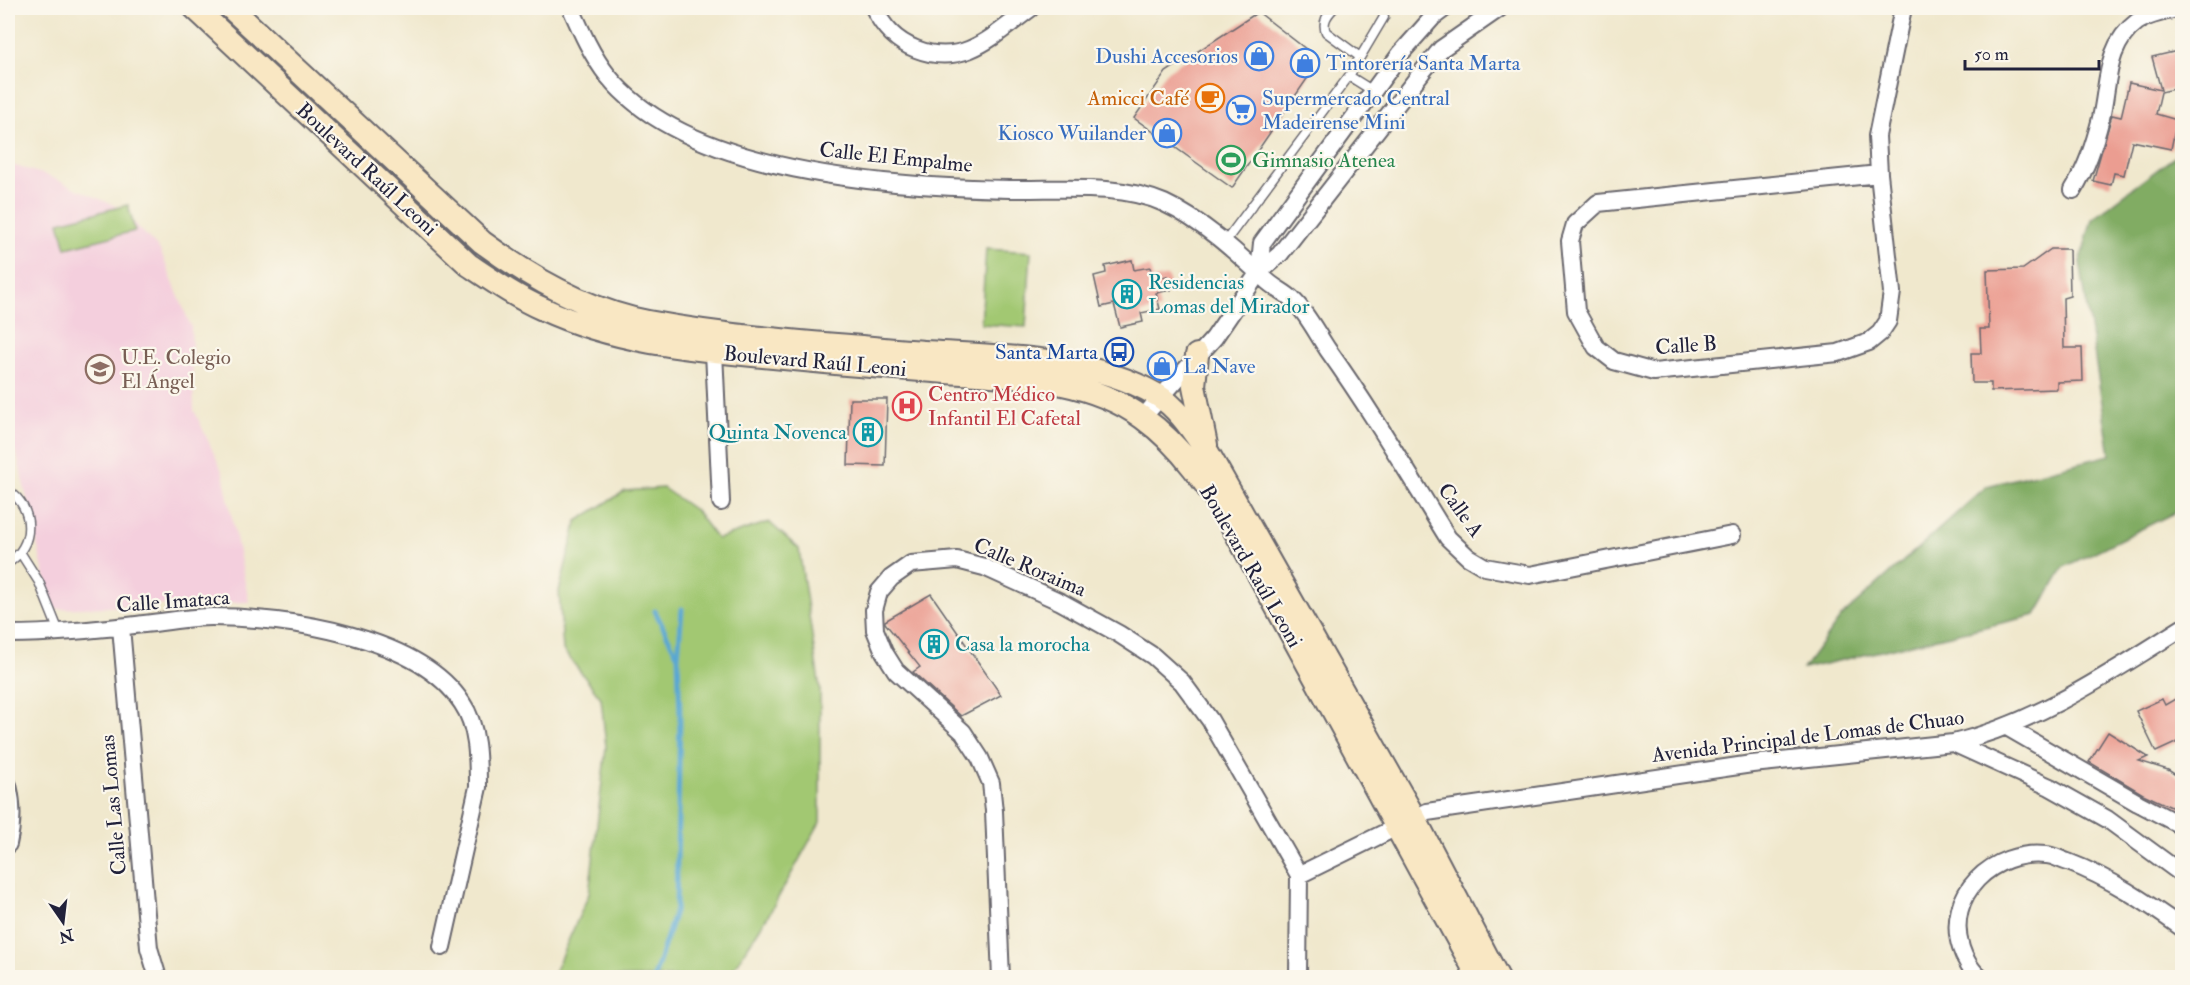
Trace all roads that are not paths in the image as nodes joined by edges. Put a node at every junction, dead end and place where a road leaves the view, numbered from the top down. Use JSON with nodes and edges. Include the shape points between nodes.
{"nodes":[{"id":1,"x":195,"y":8,"type":"edge"},
{"id":2,"x":231,"y":8,"type":"edge"},
{"id":3,"x":572,"y":8,"type":"edge"},
{"id":4,"x":874,"y":8,"type":"edge"},
{"id":5,"x":1031,"y":8,"type":"edge"},
{"id":6,"x":1334,"y":8,"type":"edge"},
{"id":7,"x":1382,"y":8,"type":"edge"},
{"id":8,"x":1445,"y":8,"type":"edge"},
{"id":9,"x":1500,"y":8,"type":"edge"},
{"id":10,"x":1903,"y":8,"type":"edge"},
{"id":11,"x":2181,"y":8,"type":"edge"},
{"id":12,"x":1360,"y":57,"type":"junction"},
{"id":13,"x":1349,"y":76,"type":"junction"},
{"id":14,"x":1373,"y":91,"type":"junction"},
{"id":15,"x":1879,"y":174,"type":"junction"},
{"id":16,"x":2073,"y":190,"type":"dead end"},
{"id":17,"x":1225,"y":242,"type":"junction"},
{"id":18,"x":1259,"y":272,"type":"junction"},
{"id":19,"x":714,"y":352,"type":"junction"},
{"id":20,"x":1197,"y":355,"type":"junction"},
{"id":21,"x":1159,"y":396,"type":"junction"},
{"id":22,"x":1143,"y":417,"type":"junction"},
{"id":23,"x":1208,"y":453,"type":"junction"},
{"id":24,"x":8,"y":490,"type":"edge"},
{"id":25,"x":721,"y":502,"type":"dead end"},
{"id":26,"x":1732,"y":535,"type":"dead end"},
{"id":27,"x":20,"y":552,"type":"junction"},
{"id":28,"x":8,"y":563,"type":"edge"},
{"id":29,"x":121,"y":627,"type":"junction"},
{"id":30,"x":2182,"y":628,"type":"edge"},
{"id":31,"x":8,"y":634,"type":"edge"},
{"id":32,"x":59,"y":634,"type":"junction"},
{"id":33,"x":2007,"y":727,"type":"junction"},
{"id":34,"x":1953,"y":743,"type":"junction"},
{"id":35,"x":8,"y":785,"type":"edge"},
{"id":36,"x":1406,"y":824,"type":"junction"},
{"id":37,"x":2182,"y":826,"type":"edge"},
{"id":38,"x":8,"y":844,"type":"edge"},
{"id":39,"x":2182,"y":874,"type":"edge"},
{"id":40,"x":1299,"y":875,"type":"junction"},
{"id":41,"x":2182,"y":928,"type":"edge"},
{"id":42,"x":441,"y":947,"type":"dead end"},
{"id":43,"x":158,"y":978,"type":"edge"},
{"id":44,"x":1001,"y":978,"type":"edge"},
{"id":45,"x":1298,"y":978,"type":"edge"},
{"id":46,"x":1479,"y":978,"type":"edge"},
{"id":47,"x":1497,"y":978,"type":"edge"},
{"id":48,"x":1981,"y":978,"type":"edge"}],
"edges":[{"from":1,"to":19,"type":"street","name":"Boulevard Raúl Leoni","via":[[469,265],[504,290],[542,309],[617,335]]},
{"from":2,"to":21,"type":"street","name":"Boulevard Raúl Leoni","via":[[482,243],[545,284],[602,309],[647,322],[730,333],[1081,367],[1121,378]]},
{"from":3,"to":17,"type":"street","name":"Calle El Empalme","via":[[608,76],[646,112],[705,143],[785,165],[851,177],[952,188],[1138,196],[1164,203]]},
{"from":4,"to":5,"type":"street","via":[[901,43],[937,56],[965,52],[979,45]]},
{"from":6,"to":12,"type":"lane","via":[[1327,16],[1326,32]]},
{"from":7,"to":12,"type":"lane","via":[[1384,17]]},
{"from":8,"to":14,"type":"street","via":[[1401,53]]},
{"from":9,"to":18,"type":"street","via":[[1441,49],[1280,254]]},
{"from":10,"to":15,"type":"street","name":"Calle B","via":[[1877,136]]},
{"from":11,"to":16,"type":"street","via":[[2138,22],[2119,43],[2107,72],[2088,166]]},
{"from":12,"to":13,"type":"lane"},
{"from":13,"to":14,"type":"lane"},
{"from":13,"to":17,"type":"lane"},
{"from":14,"to":18,"type":"street","via":[[1262,243]]},
{"from":15,"to":15,"type":"street","name":"Calle B","via":[[1598,204],[1575,224],[1569,241],[1576,311],[1596,347],[1614,361],[1654,372],[1838,353],[1869,342],[1888,321],[1892,292]]},
{"from":17,"to":18,"type":"street","name":"Calle El Empalme"},
{"from":18,"to":20,"type":"street","via":[[1238,306]]},
{"from":18,"to":26,"type":"street","name":"Calle A","via":[[1294,300],[1448,538],[1485,567],[1530,575]]},
{"from":19,"to":22,"type":"street","name":"Boulevard Raúl Leoni","via":[[1041,379],[1083,389]]},
{"from":19,"to":25,"type":"street"},
{"from":20,"to":21,"type":"street"},
{"from":20,"to":23,"type":"street","via":[[1194,386]]},
{"from":21,"to":22,"type":"street"},
{"from":21,"to":23,"type":"street","name":"Boulevard Raúl Leoni","via":[[1182,417]]},
{"from":22,"to":36,"type":"street","name":"Boulevard Raúl Leoni","via":[[1192,466],[1221,507]]},
{"from":23,"to":36,"type":"street","name":"Boulevard Raúl Leoni"},
{"from":24,"to":27,"type":"lane","via":[[27,513],[27,540]]},
{"from":27,"to":28,"type":"lane"},
{"from":27,"to":32,"type":"lane","via":[[39,582]]},
{"from":29,"to":32,"type":"street","name":"Calle Imataca"},
{"from":29,"to":42,"type":"street","name":"Calle Imataca","via":[[211,617],[279,621],[340,632],[414,659],[440,675],[464,704],[478,760],[478,787]]},
{"from":29,"to":43,"type":"street","name":"Calle Las Lomas","via":[[149,948]]},
{"from":30,"to":33,"type":"street","name":"Avenida Principal de Lomas de Chuao","via":[[2072,695]]},
{"from":31,"to":32,"type":"street","name":"Calle Imataca"},
{"from":33,"to":34,"type":"street","name":"Avenida Principal de Lomas de Chuao"},
{"from":33,"to":37,"type":"street"},
{"from":34,"to":36,"type":"street","name":"Avenida Principal de Lomas de Chuao","via":[[1752,764],[1427,812]]},
{"from":34,"to":39,"type":"street","via":[[2107,819]]},
{"from":35,"to":38,"type":"street","via":[[13,804]]},
{"from":36,"to":40,"type":"street","name":"Avenida Principal de Lomas de Chuao"},
{"from":36,"to":46,"type":"street","name":"Boulevard Raúl Leoni"},
{"from":36,"to":47,"type":"street","name":"Boulevard Raúl Leoni"},
{"from":40,"to":44,"type":"street","name":"Calle Roraima","via":[[1210,720],[1182,682],[1153,656],[1061,602],[984,567],[957,560],[911,564],[879,592],[874,610],[875,630],[896,671],[963,732],[990,783]]},
{"from":40,"to":45,"type":"street"},
{"from":41,"to":48,"type":"street","via":[[2141,898],[2087,869],[2047,854],[2023,857],[1996,864],[1975,881],[1961,900],[1956,931],[1963,955]]}]}
